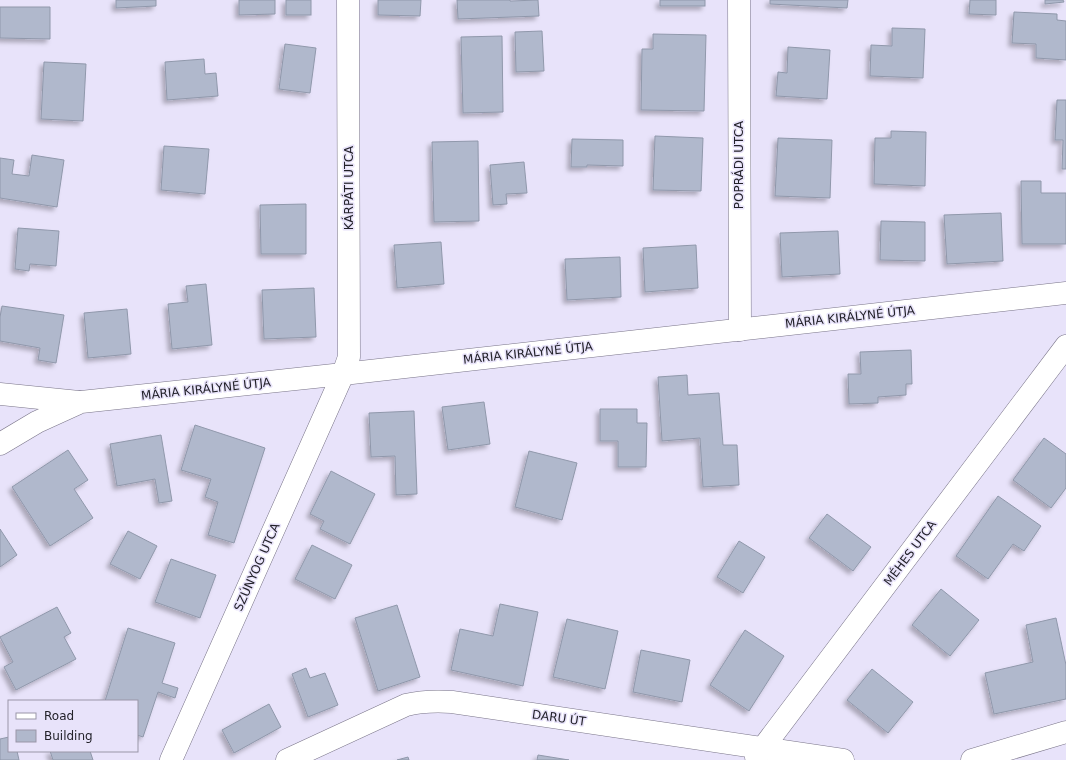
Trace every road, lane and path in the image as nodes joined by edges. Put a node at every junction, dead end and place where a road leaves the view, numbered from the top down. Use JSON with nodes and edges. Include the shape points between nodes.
{"nodes":[{"id":1,"x":348,"y":0,"type":"edge"},
{"id":2,"x":739,"y":0,"type":"edge"},
{"id":3,"x":1066,"y":293,"type":"edge"},
{"id":4,"x":740,"y":330,"type":"junction"},
{"id":5,"x":1066,"y":346,"type":"edge"},
{"id":6,"x":343,"y":374,"type":"junction"},
{"id":7,"x":0,"y":394,"type":"edge"},
{"id":8,"x":81,"y":402,"type":"junction"},
{"id":9,"x":0,"y":444,"type":"edge"},
{"id":10,"x":1066,"y":732,"type":"edge"},
{"id":11,"x":759,"y":754,"type":"edge"},
{"id":12,"x":171,"y":760,"type":"edge"},
{"id":13,"x":287,"y":760,"type":"edge"},
{"id":14,"x":843,"y":760,"type":"edge"},
{"id":15,"x":972,"y":760,"type":"edge"}],
"edges":[{"from":1,"to":6,"type":"street","name":"KÁRPÁTI UTCA","via":[[349,357]]},
{"from":2,"to":4,"type":"street","name":"POPRÁDI UTCA"},
{"from":3,"to":4,"type":"street","name":"MÁRIA KIRÁLYNÉ ÚTJA"},
{"from":4,"to":6,"type":"street","name":"MÁRIA KIRÁLYNÉ ÚTJA"},
{"from":5,"to":11,"type":"street","name":"MÉHES UTCA"},
{"from":6,"to":8,"type":"street","name":"MÁRIA KIRÁLYNÉ ÚTJA"},
{"from":6,"to":12,"type":"street","name":"SZÚNYOG UTCA"},
{"from":7,"to":8,"type":"street"},
{"from":8,"to":9,"type":"street","name":"MÁRIA KIRÁLYNÉ ÚTJA","via":[[37,422]]},
{"from":10,"to":15,"type":"street"},
{"from":11,"to":13,"type":"street","name":"DARU ÚT","via":[[436,701],[406,705]]},
{"from":11,"to":14,"type":"street","name":"DARU ÚT"}]}
